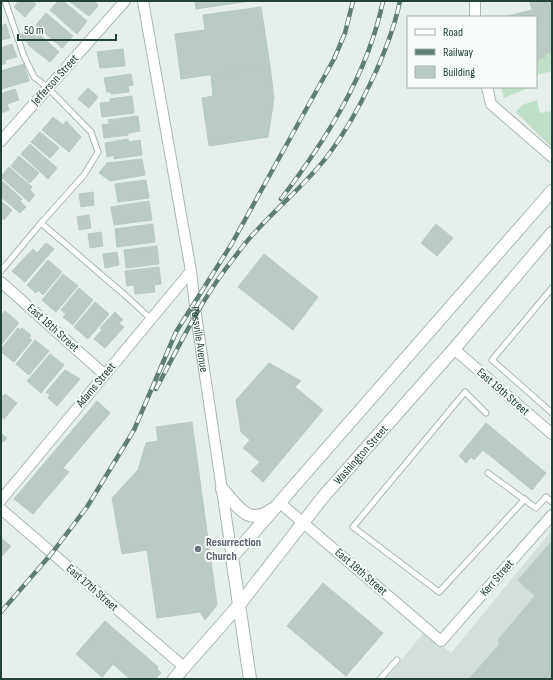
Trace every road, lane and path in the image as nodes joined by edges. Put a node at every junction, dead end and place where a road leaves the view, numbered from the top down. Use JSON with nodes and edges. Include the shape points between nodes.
{"nodes":[{"id":1,"x":5,"y":1,"type":"edge"},
{"id":2,"x":125,"y":1,"type":"edge"},
{"id":3,"x":143,"y":1,"type":"edge"},
{"id":4,"x":475,"y":1,"type":"edge"},
{"id":5,"x":475,"y":16,"type":"edge"},
{"id":6,"x":47,"y":87,"type":"junction"},
{"id":7,"x":486,"y":88,"type":"edge"},
{"id":8,"x":1,"y":141,"type":"edge"},
{"id":9,"x":552,"y":157,"type":"edge"},
{"id":10,"x":552,"y":191,"type":"edge"},
{"id":11,"x":41,"y":223,"type":"junction"},
{"id":12,"x":552,"y":233,"type":"edge"},
{"id":13,"x":1,"y":271,"type":"edge"},
{"id":14,"x":191,"y":271,"type":"junction"},
{"id":15,"x":1,"y":282,"type":"edge"},
{"id":16,"x":552,"y":288,"type":"edge"},
{"id":17,"x":151,"y":320,"type":"junction"},
{"id":18,"x":454,"y":349,"type":"junction"},
{"id":19,"x":105,"y":375,"type":"junction"},
{"id":20,"x":552,"y":412,"type":"edge"},
{"id":21,"x":486,"y":413,"type":"dead end"},
{"id":22,"x":549,"y":430,"type":"edge"},
{"id":23,"x":488,"y":473,"type":"dead end"},
{"id":24,"x":222,"y":489,"type":"junction"},
{"id":25,"x":525,"y":499,"type":"junction"},
{"id":26,"x":1,"y":500,"type":"edge"},
{"id":27,"x":552,"y":502,"type":"edge"},
{"id":28,"x":280,"y":503,"type":"junction"},
{"id":29,"x":1,"y":509,"type":"edge"},
{"id":30,"x":552,"y":515,"type":"edge"},
{"id":31,"x":304,"y":523,"type":"junction"},
{"id":32,"x":232,"y":557,"type":"junction"},
{"id":33,"x":239,"y":605,"type":"junction"},
{"id":34,"x":441,"y":641,"type":"joint"},
{"id":35,"x":398,"y":660,"type":"dead end"},
{"id":36,"x":184,"y":667,"type":"junction"},
{"id":37,"x":174,"y":679,"type":"edge"},
{"id":38,"x":250,"y":679,"type":"edge"},
{"id":39,"x":380,"y":679,"type":"edge"}],
"edges":[{"from":1,"to":6,"type":"lane","via":[[34,77]]},
{"from":2,"to":6,"type":"street","name":"Jefferson Street"},
{"from":3,"to":14,"type":"street","name":"Rossville Avenue"},
{"from":4,"to":5,"type":"street"},
{"from":6,"to":8,"type":"street","name":"Jefferson Street"},
{"from":6,"to":11,"type":"lane","via":[[91,132],[98,152],[84,175]]},
{"from":7,"to":9,"type":"street","via":[[492,104]]},
{"from":10,"to":28,"type":"street"},
{"from":11,"to":13,"type":"lane"},
{"from":11,"to":17,"type":"lane"},
{"from":12,"to":18,"type":"street","name":"Washington Street"},
{"from":14,"to":17,"type":"street","name":"Adams Street"},
{"from":14,"to":24,"type":"street","name":"Rossville Avenue"},
{"from":15,"to":19,"type":"street","name":"East 18th Street"},
{"from":16,"to":20,"type":"lane","via":[[492,360]]},
{"from":17,"to":19,"type":"street","name":"Adams Street"},
{"from":18,"to":22,"type":"street","name":"East 19th Street"},
{"from":18,"to":31,"type":"street","name":"Washington Street","via":[[323,497]]},
{"from":19,"to":26,"type":"street","name":"Adams Street"},
{"from":21,"to":25,"type":"lane","via":[[465,392],[353,527],[439,592]]},
{"from":23,"to":25,"type":"lane"},
{"from":24,"to":28,"type":"street","via":[[243,513],[255,517],[264,515]]},
{"from":24,"to":32,"type":"street","name":"Rossville Avenue"},
{"from":25,"to":27,"type":"lane","via":[[536,508],[546,497]]},
{"from":28,"to":31,"type":"street","name":"East 18th Street"},
{"from":28,"to":32,"type":"street"},
{"from":29,"to":36,"type":"street","name":"East 17th Street"},
{"from":30,"to":34,"type":"street","name":"Kerr Street"},
{"from":31,"to":33,"type":"street","name":"Washington Street"},
{"from":31,"to":34,"type":"street","name":"East 18th Street"},
{"from":32,"to":33,"type":"street","name":"Rossville Avenue"},
{"from":33,"to":36,"type":"street","name":"Washington Street"},
{"from":33,"to":38,"type":"street","name":"Rossville Avenue"},
{"from":35,"to":39,"type":"lane"},
{"from":36,"to":37,"type":"street","name":"Washington Street"}]}
